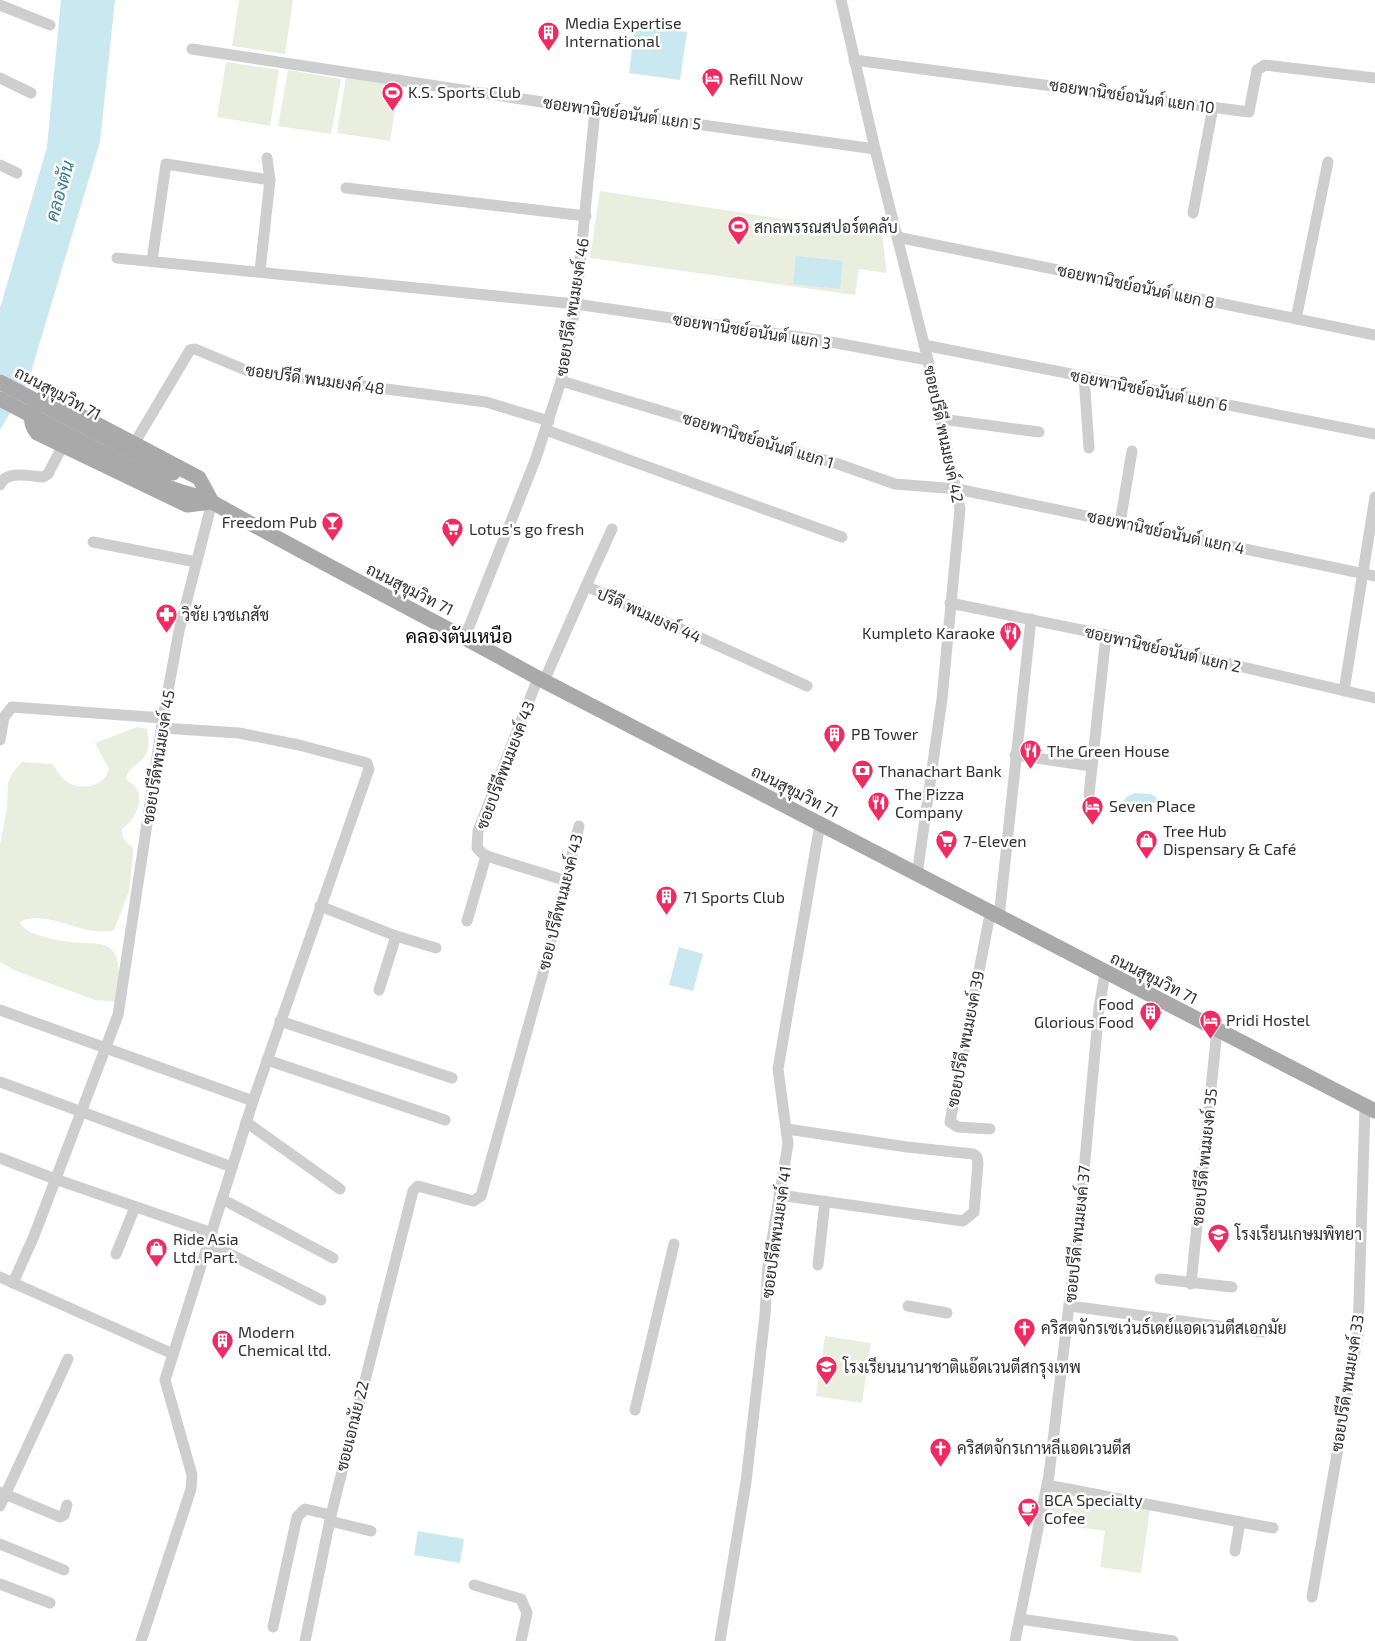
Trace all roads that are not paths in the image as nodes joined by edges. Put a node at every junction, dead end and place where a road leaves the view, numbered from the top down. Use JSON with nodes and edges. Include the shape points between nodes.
{"nodes":[{"id":1,"x":840,"y":0,"type":"edge"},
{"id":2,"x":0,"y":5,"type":"edge"},
{"id":3,"x":50,"y":25,"type":"dead end"},
{"id":4,"x":192,"y":49,"type":"dead end"},
{"id":5,"x":854,"y":60,"type":"junction"},
{"id":6,"x":0,"y":78,"type":"edge"},
{"id":7,"x":1375,"y":78,"type":"edge"},
{"id":8,"x":31,"y":93,"type":"dead end"},
{"id":9,"x":1214,"y":107,"type":"junction"},
{"id":10,"x":595,"y":110,"type":"junction"},
{"id":11,"x":875,"y":149,"type":"junction"},
{"id":12,"x":267,"y":158,"type":"dead end"},
{"id":13,"x":1328,"y":162,"type":"dead end"},
{"id":14,"x":0,"y":165,"type":"edge"},
{"id":15,"x":17,"y":173,"type":"dead end"},
{"id":16,"x":270,"y":180,"type":"junction"},
{"id":17,"x":346,"y":188,"type":"dead end"},
{"id":18,"x":1193,"y":214,"type":"dead end"},
{"id":19,"x":586,"y":216,"type":"junction"},
{"id":20,"x":897,"y":237,"type":"junction"},
{"id":21,"x":116,"y":258,"type":"dead end"},
{"id":22,"x":152,"y":261,"type":"junction"},
{"id":23,"x":260,"y":271,"type":"junction"},
{"id":24,"x":576,"y":304,"type":"junction"},
{"id":25,"x":1296,"y":319,"type":"junction"},
{"id":26,"x":1375,"y":335,"type":"edge"},
{"id":27,"x":924,"y":346,"type":"junction"},
{"id":28,"x":928,"y":360,"type":"junction"},
{"id":29,"x":1084,"y":377,"type":"junction"},
{"id":30,"x":561,"y":381,"type":"junction"},
{"id":31,"x":0,"y":382,"type":"edge"},
{"id":32,"x":0,"y":399,"type":"edge"},
{"id":33,"x":941,"y":419,"type":"junction"},
{"id":34,"x":547,"y":425,"type":"junction"},
{"id":35,"x":1039,"y":432,"type":"dead end"},
{"id":36,"x":1375,"y":434,"type":"edge"},
{"id":37,"x":134,"y":444,"type":"junction"},
{"id":38,"x":63,"y":446,"type":"junction"},
{"id":39,"x":1089,"y":448,"type":"dead end"},
{"id":40,"x":1132,"y":451,"type":"dead end"},
{"id":41,"x":169,"y":479,"type":"junction"},
{"id":42,"x":0,"y":485,"type":"edge"},
{"id":43,"x":957,"y":489,"type":"junction"},
{"id":44,"x":1375,"y":497,"type":"edge"},
{"id":45,"x":207,"y":499,"type":"junction"},
{"id":46,"x":1120,"y":523,"type":"junction"},
{"id":47,"x":612,"y":529,"type":"dead end"},
{"id":48,"x":842,"y":537,"type":"dead end"},
{"id":49,"x":93,"y":542,"type":"dead end"},
{"id":50,"x":196,"y":562,"type":"junction"},
{"id":51,"x":1361,"y":573,"type":"junction"},
{"id":52,"x":1375,"y":576,"type":"edge"},
{"id":53,"x":586,"y":586,"type":"junction"},
{"id":54,"x":950,"y":603,"type":"junction"},
{"id":55,"x":1031,"y":619,"type":"junction"},
{"id":56,"x":1106,"y":635,"type":"junction"},
{"id":57,"x":465,"y":637,"type":"junction"},
{"id":58,"x":541,"y":680,"type":"junction"},
{"id":59,"x":807,"y":686,"type":"dead end"},
{"id":60,"x":1344,"y":691,"type":"junction"},
{"id":61,"x":1375,"y":698,"type":"edge"},
{"id":62,"x":162,"y":723,"type":"junction"},
{"id":63,"x":0,"y":740,"type":"edge"},
{"id":64,"x":1014,"y":755,"type":"junction"},
{"id":65,"x":1091,"y":766,"type":"junction"},
{"id":66,"x":1089,"y":795,"type":"dead end"},
{"id":67,"x":820,"y":824,"type":"junction"},
{"id":68,"x":578,"y":826,"type":"dead end"},
{"id":69,"x":486,"y":856,"type":"junction"},
{"id":70,"x":917,"y":875,"type":"junction"},
{"id":71,"x":564,"y":880,"type":"junction"},
{"id":72,"x":320,"y":906,"type":"junction"},
{"id":73,"x":994,"y":916,"type":"junction"},
{"id":74,"x":467,"y":921,"type":"dead end"},
{"id":75,"x":396,"y":936,"type":"junction"},
{"id":76,"x":436,"y":948,"type":"dead end"},
{"id":77,"x":1105,"y":973,"type":"junction"},
{"id":78,"x":379,"y":990,"type":"dead end"},
{"id":79,"x":0,"y":1010,"type":"edge"},
{"id":80,"x":280,"y":1021,"type":"junction"},
{"id":81,"x":1217,"y":1030,"type":"junction"},
{"id":82,"x":106,"y":1048,"type":"junction"},
{"id":83,"x":267,"y":1060,"type":"junction"},
{"id":84,"x":452,"y":1078,"type":"dead end"},
{"id":85,"x":0,"y":1082,"type":"edge"},
{"id":86,"x":253,"y":1101,"type":"junction"},
{"id":87,"x":1370,"y":1109,"type":"edge"},
{"id":88,"x":82,"y":1111,"type":"junction"},
{"id":89,"x":445,"y":1120,"type":"dead end"},
{"id":90,"x":246,"y":1122,"type":"junction"},
{"id":91,"x":787,"y":1129,"type":"junction"},
{"id":92,"x":990,"y":1129,"type":"dead end"},
{"id":93,"x":0,"y":1158,"type":"edge"},
{"id":94,"x":232,"y":1167,"type":"junction"},
{"id":95,"x":55,"y":1179,"type":"junction"},
{"id":96,"x":340,"y":1189,"type":"dead end"},
{"id":97,"x":779,"y":1195,"type":"junction"},
{"id":98,"x":222,"y":1199,"type":"junction"},
{"id":99,"x":825,"y":1201,"type":"junction"},
{"id":100,"x":136,"y":1207,"type":"junction"},
{"id":101,"x":406,"y":1213,"type":"joint"},
{"id":102,"x":210,"y":1238,"type":"junction"},
{"id":103,"x":674,"y":1244,"type":"dead end"},
{"id":104,"x":116,"y":1254,"type":"dead end"},
{"id":105,"x":333,"y":1258,"type":"dead end"},
{"id":106,"x":818,"y":1265,"type":"dead end"},
{"id":107,"x":0,"y":1277,"type":"edge"},
{"id":108,"x":1160,"y":1279,"type":"dead end"},
{"id":109,"x":13,"y":1283,"type":"junction"},
{"id":110,"x":1191,"y":1284,"type":"junction"},
{"id":111,"x":1232,"y":1287,"type":"dead end"},
{"id":112,"x":320,"y":1300,"type":"dead end"},
{"id":113,"x":908,"y":1306,"type":"dead end"},
{"id":114,"x":1070,"y":1306,"type":"junction"},
{"id":115,"x":947,"y":1313,"type":"dead end"},
{"id":116,"x":1262,"y":1332,"type":"dead end"},
{"id":117,"x":173,"y":1354,"type":"junction"},
{"id":118,"x":68,"y":1359,"type":"dead end"},
{"id":119,"x":635,"y":1410,"type":"dead end"},
{"id":120,"x":1047,"y":1485,"type":"junction"},
{"id":121,"x":2,"y":1493,"type":"edge"},
{"id":122,"x":67,"y":1505,"type":"dead end"},
{"id":123,"x":0,"y":1506,"type":"edge"},
{"id":124,"x":330,"y":1518,"type":"junction"},
{"id":125,"x":1240,"y":1522,"type":"junction"},
{"id":126,"x":1273,"y":1528,"type":"dead end"},
{"id":127,"x":371,"y":1531,"type":"dead end"},
{"id":128,"x":0,"y":1544,"type":"edge"},
{"id":129,"x":1235,"y":1551,"type":"dead end"},
{"id":130,"x":64,"y":1570,"type":"dead end"},
{"id":131,"x":0,"y":1584,"type":"edge"},
{"id":132,"x":474,"y":1585,"type":"dead end"},
{"id":133,"x":1312,"y":1597,"type":"dead end"},
{"id":134,"x":50,"y":1603,"type":"dead end"},
{"id":135,"x":1020,"y":1619,"type":"junction"},
{"id":136,"x":273,"y":1628,"type":"dead end"},
{"id":137,"x":141,"y":1641,"type":"edge"},
{"id":138,"x":306,"y":1641,"type":"edge"},
{"id":139,"x":521,"y":1641,"type":"edge"},
{"id":140,"x":720,"y":1641,"type":"edge"},
{"id":141,"x":1015,"y":1641,"type":"edge"},
{"id":142,"x":1173,"y":1641,"type":"edge"}],
"edges":[{"from":1,"to":5,"type":"street","name":"ซอยปรีดี พนมยงค์ 42"},
{"from":2,"to":3,"type":"street"},
{"from":4,"to":10,"type":"street","name":"ซอยพานิชย์อนันต์ แยก 5"},
{"from":5,"to":9,"type":"street","name":"ซอยพานิชย์อนันต์ แยก 10"},
{"from":5,"to":11,"type":"street","name":"ซอยปรีดี พนมยงค์ 42"},
{"from":6,"to":8,"type":"street"},
{"from":7,"to":9,"type":"street","name":"ซอยพานิชย์อนันต์ แยก 10","via":[[1265,64],[1257,70],[1249,112]]},
{"from":9,"to":18,"type":"street"},
{"from":10,"to":11,"type":"street","name":"ซอยพานิชย์อนันต์ แยก 5"},
{"from":10,"to":19,"type":"street","name":"ซอยปรีดี พนมยงค์ 46"},
{"from":11,"to":20,"type":"street","name":"ซอยปรีดี พนมยงค์ 42"},
{"from":12,"to":16,"type":"street"},
{"from":13,"to":25,"type":"street"},
{"from":14,"to":15,"type":"street"},
{"from":16,"to":22,"type":"street","via":[[166,164]]},
{"from":16,"to":23,"type":"street"},
{"from":17,"to":19,"type":"street"},
{"from":19,"to":24,"type":"street","name":"ซอยปรีดี พนมยงค์ 46"},
{"from":20,"to":25,"type":"street","name":"ซอยพานิชย์อนันต์ แยก 8"},
{"from":20,"to":27,"type":"street","name":"ซอยปรีดี พนมยงค์ 42"},
{"from":21,"to":22,"type":"street","name":"ซอยพานิชย์อนันต์ แยก 3"},
{"from":22,"to":23,"type":"street","name":"ซอยพานิชย์อนันต์ แยก 3"},
{"from":23,"to":24,"type":"street","name":"ซอยพานิชย์อนันต์ แยก 3"},
{"from":24,"to":28,"type":"street","name":"ซอยพานิชย์อนันต์ แยก 3","via":[[820,340]]},
{"from":24,"to":30,"type":"street","name":"ซอยปรีดี พนมยงค์ 46"},
{"from":25,"to":26,"type":"street","name":"ซอยพานิชย์อนันต์ แยก 8"},
{"from":27,"to":28,"type":"street","name":"ซอยปรีดี พนมยงค์ 42"},
{"from":27,"to":29,"type":"street","name":"ซอยพานิชย์อนันต์ แยก 6"},
{"from":28,"to":33,"type":"street","name":"ซอยปรีดี พนมยงค์ 42"},
{"from":29,"to":36,"type":"street","name":"ซอยพานิชย์อนันต์ แยก 6"},
{"from":29,"to":39,"type":"street"},
{"from":30,"to":34,"type":"street","name":"ซอยปรีดี พนมยงค์ 46"},
{"from":30,"to":43,"type":"street","name":"ซอยพานิชย์อนันต์ แยก 1","via":[[895,484]]},
{"from":31,"to":41,"type":"main road","name":"ถนนสุขุมวิท 71","bridge":true},
{"from":32,"to":41,"type":"main road","name":"ถนนสุขุมวิท 71","bridge":true},
{"from":33,"to":35,"type":"street"},
{"from":33,"to":43,"type":"street","name":"ซอยปรีดี พนมยงค์ 42"},
{"from":34,"to":37,"type":"street","name":"ซอยปรีดี พนมยงค์ 48","via":[[486,402],[248,372],[195,349],[190,350]]},
{"from":34,"to":48,"type":"street"},
{"from":34,"to":57,"type":"street","name":"ซอยปรีดี พนมยงค์ 46"},
{"from":37,"to":38,"type":"main road","via":[[50,399],[42,399],[31,416],[31,426],[37,433]]},
{"from":37,"to":45,"type":"main road","via":[[199,478]]},
{"from":38,"to":42,"type":"street","via":[[48,474],[43,477],[8,475]]},
{"from":38,"to":45,"type":"main road","via":[[187,505]]},
{"from":40,"to":46,"type":"street"},
{"from":41,"to":45,"type":"main road","name":"ถนนสุขุมวิท 71","via":[[185,494]]},
{"from":43,"to":46,"type":"street","name":"ซอยพานิชย์อนันต์ แยก 4"},
{"from":43,"to":54,"type":"street","name":"ซอยปรีดี พนมยงค์ 42","via":[[960,509]]},
{"from":44,"to":51,"type":"street"},
{"from":45,"to":50,"type":"street","name":"ซอยปรีดีพนมยงค์ 45"},
{"from":45,"to":57,"type":"main road","name":"ถนนสุขุมวิท 71","via":[[315,560]]},
{"from":46,"to":51,"type":"street","name":"ซอยพานิชย์อนันต์ แยก 4"},
{"from":47,"to":53,"type":"street"},
{"from":49,"to":50,"type":"street"},
{"from":50,"to":62,"type":"street","name":"ซอยปรีดีพนมยงค์ 45"},
{"from":51,"to":52,"type":"street","name":"ซอยพานิชย์อนันต์ แยก 4"},
{"from":51,"to":60,"type":"street"},
{"from":53,"to":58,"type":"street","name":"ปรีดี พนมยงค์ 44"},
{"from":53,"to":59,"type":"street","name":"ปรีดี พนมยงค์ 44"},
{"from":54,"to":55,"type":"street","name":"ซอยพานิชย์อนันต์ แยก 2"},
{"from":54,"to":70,"type":"street","name":"ซอยปรีดี พนมยงค์ 42","via":[[942,699]]},
{"from":55,"to":56,"type":"street","name":"ซอยพานิชย์อนันต์ แยก 2"},
{"from":55,"to":64,"type":"street"},
{"from":56,"to":60,"type":"street","name":"ซอยพานิชย์อนันต์ แยก 2"},
{"from":56,"to":65,"type":"street"},
{"from":57,"to":58,"type":"main road","name":"ถนนสุขุมวิท 71"},
{"from":58,"to":67,"type":"main road","name":"ถนนสุขุมวิท 71"},
{"from":58,"to":69,"type":"street","name":"ซอยปรีดีพนมยงค์ 43","via":[[478,831],[477,848]]},
{"from":60,"to":61,"type":"street","name":"ซอยพานิชย์อนันต์ แยก 2"},
{"from":62,"to":63,"type":"street","via":[[12,707],[4,717]]},
{"from":62,"to":72,"type":"street","via":[[239,733],[368,764],[368,772]]},
{"from":62,"to":82,"type":"street","name":"ซอยปรีดีพนมยงค์ 45","via":[[118,1016]]},
{"from":64,"to":65,"type":"street"},
{"from":64,"to":73,"type":"street"},
{"from":65,"to":66,"type":"street"},
{"from":67,"to":70,"type":"main road","name":"ถนนสุขุมวิท 71"},
{"from":67,"to":91,"type":"street","name":"ซอยปรีดีพนมยงค์ 41","via":[[778,1069]]},
{"from":68,"to":71,"type":"street","name":"ซอย ปรีดีพนมยงค์ 43"},
{"from":69,"to":71,"type":"street","name":"ซอยปรีดีพนมยงค์ 43"},
{"from":69,"to":74,"type":"street"},
{"from":70,"to":73,"type":"main road","name":"ถนนสุขุมวิท 71"},
{"from":71,"to":101,"type":"street","name":"ซอย ปรีดีพนมยงค์ 43","via":[[542,977],[481,1196],[473,1201],[418,1186],[413,1191]]},
{"from":72,"to":75,"type":"street"},
{"from":72,"to":80,"type":"street"},
{"from":73,"to":77,"type":"main road","name":"ถนนสุขุมวิท 71"},
{"from":73,"to":92,"type":"street","name":"ซอยปรีดี พนมยงค์ 39","via":[[950,1122],[954,1126]]},
{"from":75,"to":76,"type":"street"},
{"from":75,"to":78,"type":"street"},
{"from":77,"to":81,"type":"main road","name":"ถนนสุขุมวิท 71"},
{"from":77,"to":114,"type":"street","name":"ซอยปรีดี พนมยงค์ 37"},
{"from":79,"to":82,"type":"street"},
{"from":80,"to":83,"type":"street"},
{"from":80,"to":84,"type":"street"},
{"from":81,"to":87,"type":"main road","name":"ถนนสุขุมวิท 71"},
{"from":81,"to":110,"type":"street","name":"ซอยปรีดี พนมยงค์ 35"},
{"from":82,"to":86,"type":"street"},
{"from":82,"to":88,"type":"street","name":"ซอยปรีดีพนมยงค์ 45"},
{"from":83,"to":86,"type":"street"},
{"from":83,"to":89,"type":"street"},
{"from":85,"to":88,"type":"street"},
{"from":86,"to":90,"type":"street"},
{"from":87,"to":133,"type":"street","name":"ซอยปรีดี พนมยงค์ 33","via":[[1358,1334]]},
{"from":88,"to":94,"type":"street"},
{"from":88,"to":95,"type":"street","name":"ซอยปรีดีพนมยงค์ 45"},
{"from":90,"to":94,"type":"street"},
{"from":90,"to":96,"type":"street"},
{"from":91,"to":97,"type":"street","name":"ซอยปรีดีพนมยงค์ 41","via":[[788,1144]]},
{"from":91,"to":99,"type":"street","via":[[907,1147],[967,1152],[977,1157],[974,1212],[963,1221]]},
{"from":93,"to":95,"type":"street"},
{"from":94,"to":98,"type":"street"},
{"from":95,"to":100,"type":"street"},
{"from":95,"to":109,"type":"street","name":"ซอยปรีดีพนมยงค์ 45"},
{"from":97,"to":99,"type":"street"},
{"from":97,"to":140,"type":"street","name":"ซอยปรีดีพนมยงค์ 41","via":[[768,1264],[746,1475]]},
{"from":98,"to":102,"type":"street"},
{"from":98,"to":105,"type":"street"},
{"from":99,"to":106,"type":"street"},
{"from":100,"to":102,"type":"street"},
{"from":100,"to":104,"type":"street"},
{"from":101,"to":124,"type":"street","name":"ซอยเอกมัย 22"},
{"from":102,"to":112,"type":"street"},
{"from":102,"to":117,"type":"street"},
{"from":103,"to":119,"type":"street"},
{"from":107,"to":109,"type":"street"},
{"from":108,"to":110,"type":"street"},
{"from":109,"to":117,"type":"street"},
{"from":110,"to":111,"type":"street"},
{"from":113,"to":115,"type":"street"},
{"from":114,"to":116,"type":"street"},
{"from":114,"to":120,"type":"street","name":"ซอยปรีดี พนมยงค์ 37"},
{"from":117,"to":137,"type":"street","via":[[165,1380],[192,1475],[191,1489]]},
{"from":118,"to":121,"type":"street"},
{"from":120,"to":125,"type":"street"},
{"from":120,"to":135,"type":"street","name":"ซอยปรีดี พนมยงค์ 37"},
{"from":121,"to":122,"type":"street","via":[[60,1517]]},
{"from":121,"to":123,"type":"street"},
{"from":124,"to":127,"type":"street"},
{"from":124,"to":136,"type":"street","via":[[304,1509],[297,1517]]},
{"from":124,"to":138,"type":"street","name":"ซอยเอกมัย 22"},
{"from":125,"to":126,"type":"street"},
{"from":125,"to":129,"type":"street"},
{"from":128,"to":130,"type":"street"},
{"from":131,"to":134,"type":"street"},
{"from":132,"to":139,"type":"street","via":[[521,1600],[527,1613]]},
{"from":135,"to":141,"type":"street","name":"ซอยปรีดี พนมยงค์ 37"},
{"from":135,"to":142,"type":"street"}]}
